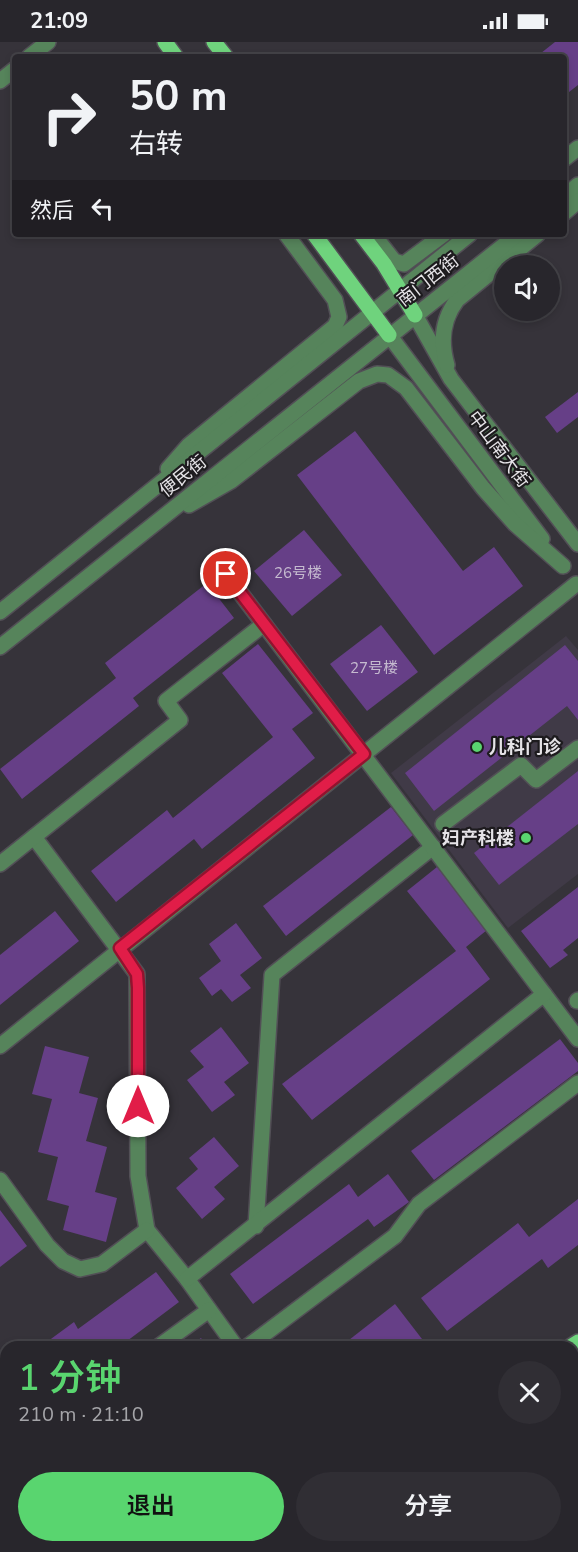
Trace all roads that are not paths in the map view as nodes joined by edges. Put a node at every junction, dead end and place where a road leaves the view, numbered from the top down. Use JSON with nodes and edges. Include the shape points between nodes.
{"nodes":[{"id":1,"x":48,"y":42,"type":"edge"},
{"id":2,"x":214,"y":42,"type":"edge"},
{"id":3,"x":33,"y":54,"type":"edge"},
{"id":4,"x":224,"y":54,"type":"edge"},
{"id":5,"x":12,"y":71,"type":"edge"},
{"id":6,"x":0,"y":81,"type":"edge"},
{"id":7,"x":288,"y":237,"type":"edge"},
{"id":8,"x":316,"y":237,"type":"edge"},
{"id":9,"x":363,"y":237,"type":"edge"},
{"id":10,"x":375,"y":237,"type":"edge"},
{"id":11,"x":440,"y":237,"type":"edge"},
{"id":12,"x":467,"y":237,"type":"edge"},
{"id":13,"x":514,"y":237,"type":"edge"},
{"id":14,"x":534,"y":237,"type":"edge"},
{"id":15,"x":399,"y":290,"type":"junction"},
{"id":16,"x":372,"y":311,"type":"junction"},
{"id":17,"x":415,"y":315,"type":"junction"},
{"id":18,"x":389,"y":334,"type":"junction"},
{"id":19,"x":451,"y":379,"type":"junction"},
{"id":20,"x":146,"y":496,"type":"junction"},
{"id":21,"x":150,"y":528,"type":"junction"},
{"id":22,"x":578,"y":544,"type":"edge"},
{"id":23,"x":563,"y":566,"type":"junction"},
{"id":24,"x":226,"y":574,"type":"dead end"},
{"id":25,"x":577,"y":585,"type":"edge"},
{"id":26,"x":0,"y":612,"type":"edge"},
{"id":27,"x":264,"y":624,"type":"junction"},
{"id":28,"x":0,"y":647,"type":"edge"},
{"id":29,"x":578,"y":748,"type":"edge"},
{"id":30,"x":364,"y":754,"type":"junction"},
{"id":31,"x":442,"y":824,"type":"dead end"},
{"id":32,"x":34,"y":837,"type":"junction"},
{"id":33,"x":434,"y":847,"type":"junction"},
{"id":34,"x":0,"y":864,"type":"edge"},
{"id":35,"x":120,"y":948,"type":"junction"},
{"id":36,"x":544,"y":994,"type":"junction"},
{"id":37,"x":578,"y":1039,"type":"edge"},
{"id":38,"x":0,"y":1046,"type":"edge"},
{"id":39,"x":578,"y":1083,"type":"edge"},
{"id":40,"x":3,"y":1190,"type":"edge"},
{"id":41,"x":256,"y":1226,"type":"junction"},
{"id":42,"x":147,"y":1230,"type":"junction"},
{"id":43,"x":187,"y":1279,"type":"junction"},
{"id":44,"x":209,"y":1310,"type":"junction"},
{"id":45,"x":166,"y":1341,"type":"edge"},
{"id":46,"x":232,"y":1341,"type":"edge"},
{"id":47,"x":256,"y":1341,"type":"edge"}],
"edges":[{"from":1,"to":3,"type":"street"},
{"from":2,"to":4,"type":"main road"},
{"from":5,"to":6,"type":"street"},
{"from":7,"to":20,"type":"street","via":[[336,300],[339,317],[335,326],[189,445]]},
{"from":8,"to":16,"type":"main road"},
{"from":9,"to":15,"type":"main road"},
{"from":10,"to":11,"type":"street","via":[[394,261],[404,264]]},
{"from":12,"to":15,"type":"street","name":"南门西街"},
{"from":13,"to":17,"type":"street","name":"南门西街"},
{"from":14,"to":19,"type":"street","via":[[450,309],[442,333]]},
{"from":15,"to":16,"type":"street","name":"南门西街"},
{"from":15,"to":17,"type":"main road"},
{"from":16,"to":18,"type":"main road"},
{"from":16,"to":20,"type":"street","name":"便民街"},
{"from":17,"to":18,"type":"street","name":"南门西街"},
{"from":17,"to":19,"type":"street"},
{"from":18,"to":21,"type":"street","name":"便民街"},
{"from":18,"to":23,"type":"street","name":"中山南大街"},
{"from":19,"to":22,"type":"street"},
{"from":20,"to":26,"type":"street","name":"便民街"},
{"from":21,"to":23,"type":"street","via":[[231,482],[358,381],[377,374],[394,377],[406,388],[483,488],[515,524]]},
{"from":21,"to":28,"type":"street","name":"便民街"},
{"from":23,"to":25,"type":"street","name":"中山南大街"},
{"from":24,"to":27,"type":"street"},
{"from":25,"to":30,"type":"street"},
{"from":27,"to":30,"type":"street"},
{"from":27,"to":32,"type":"street","via":[[166,701],[180,720]]},
{"from":29,"to":31,"type":"street","via":[[536,780],[521,765]]},
{"from":30,"to":33,"type":"street"},
{"from":30,"to":35,"type":"street"},
{"from":32,"to":34,"type":"street"},
{"from":32,"to":35,"type":"street"},
{"from":33,"to":36,"type":"street"},
{"from":33,"to":41,"type":"street","via":[[272,975]]},
{"from":35,"to":38,"type":"street"},
{"from":35,"to":42,"type":"street","via":[[137,974],[138,1176]]},
{"from":36,"to":37,"type":"street"},
{"from":36,"to":41,"type":"street"},
{"from":39,"to":47,"type":"street","via":[[419,1204],[395,1236]]},
{"from":40,"to":42,"type":"street","via":[[47,1245],[63,1261],[80,1269],[102,1264]]},
{"from":41,"to":43,"type":"street"},
{"from":42,"to":43,"type":"street"},
{"from":43,"to":44,"type":"street"},
{"from":44,"to":45,"type":"street"},
{"from":44,"to":46,"type":"street"}]}
